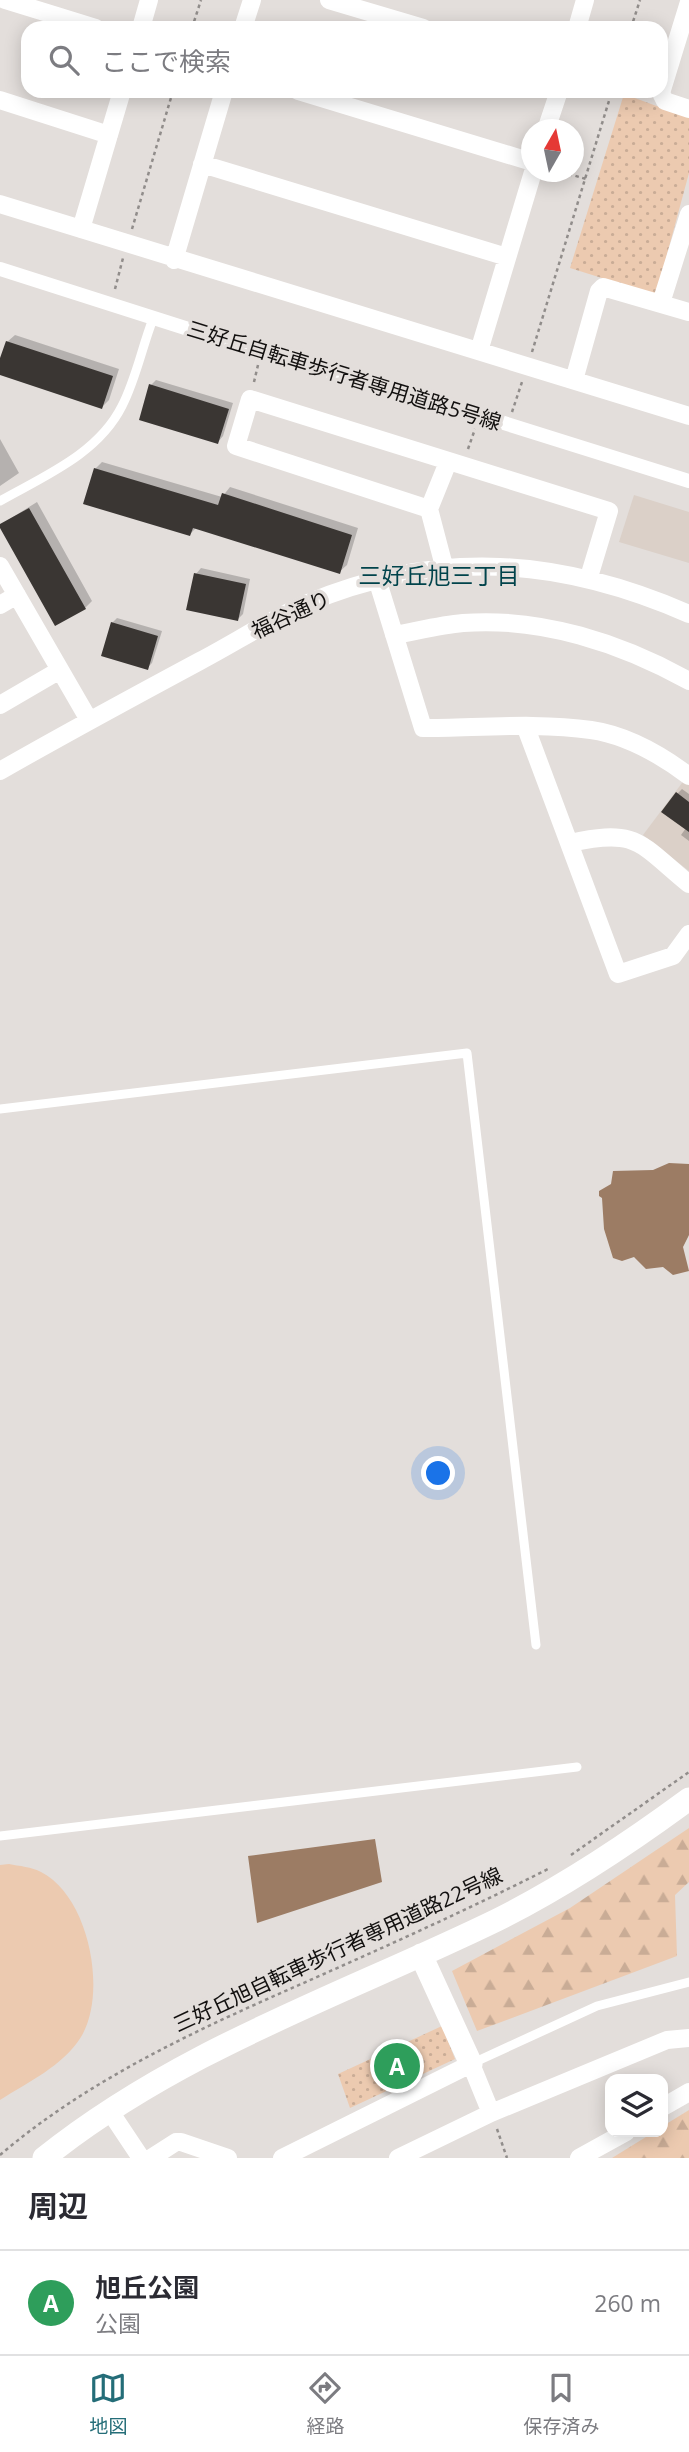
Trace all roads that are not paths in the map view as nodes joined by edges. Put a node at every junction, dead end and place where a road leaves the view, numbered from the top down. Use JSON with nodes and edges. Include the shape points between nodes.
{"nodes":[{"id":1,"x":5,"y":0,"type":"edge"},
{"id":2,"x":149,"y":0,"type":"edge"},
{"id":3,"x":252,"y":0,"type":"edge"},
{"id":4,"x":329,"y":0,"type":"edge"},
{"id":5,"x":585,"y":0,"type":"edge"},
{"id":6,"x":689,"y":2,"type":"edge"},
{"id":7,"x":73,"y":21,"type":"edge"},
{"id":8,"x":143,"y":21,"type":"edge"},
{"id":9,"x":245,"y":21,"type":"edge"},
{"id":10,"x":400,"y":21,"type":"edge"},
{"id":11,"x":579,"y":21,"type":"edge"},
{"id":12,"x":668,"y":73,"type":"edge"},
{"id":13,"x":120,"y":98,"type":"edge"},
{"id":14,"x":222,"y":98,"type":"edge"},
{"id":15,"x":321,"y":98,"type":"edge"},
{"id":16,"x":557,"y":98,"type":"edge"},
{"id":17,"x":664,"y":98,"type":"edge"},
{"id":18,"x":0,"y":100,"type":"edge"},
{"id":19,"x":689,"y":109,"type":"edge"},
{"id":20,"x":550,"y":119,"type":"edge"},
{"id":21,"x":109,"y":135,"type":"junction"},
{"id":22,"x":521,"y":159,"type":"edge"},
{"id":23,"x":202,"y":164,"type":"junction"},
{"id":24,"x":530,"y":182,"type":"edge"},
{"id":25,"x":0,"y":204,"type":"edge"},
{"id":26,"x":689,"y":214,"type":"edge"},
{"id":27,"x":81,"y":229,"type":"junction"},
{"id":28,"x":507,"y":257,"type":"junction"},
{"id":29,"x":174,"y":260,"type":"junction"},
{"id":30,"x":0,"y":269,"type":"edge"},
{"id":31,"x":661,"y":303,"type":"junction"},
{"id":32,"x":689,"y":312,"type":"edge"},
{"id":33,"x":153,"y":318,"type":"junction"},
{"id":34,"x":479,"y":351,"type":"junction"},
{"id":35,"x":574,"y":380,"type":"junction"},
{"id":36,"x":689,"y":416,"type":"edge"},
{"id":37,"x":456,"y":464,"type":"junction"},
{"id":38,"x":689,"y":481,"type":"edge"},
{"id":39,"x":0,"y":501,"type":"edge"},
{"id":40,"x":429,"y":509,"type":"junction"},
{"id":41,"x":0,"y":566,"type":"edge"},
{"id":42,"x":444,"y":566,"type":"junction"},
{"id":43,"x":589,"y":578,"type":"junction"},
{"id":44,"x":377,"y":579,"type":"junction"},
{"id":45,"x":17,"y":595,"type":"junction"},
{"id":46,"x":0,"y":605,"type":"edge"},
{"id":47,"x":689,"y":614,"type":"edge"},
{"id":48,"x":394,"y":635,"type":"junction"},
{"id":49,"x":60,"y":670,"type":"junction"},
{"id":50,"x":689,"y":681,"type":"edge"},
{"id":51,"x":0,"y":705,"type":"edge"},
{"id":52,"x":89,"y":720,"type":"junction"},
{"id":53,"x":526,"y":728,"type":"junction"},
{"id":54,"x":0,"y":771,"type":"edge"},
{"id":55,"x":689,"y":776,"type":"edge"},
{"id":56,"x":570,"y":843,"type":"junction"},
{"id":57,"x":689,"y":884,"type":"edge"},
{"id":58,"x":689,"y":934,"type":"edge"},
{"id":59,"x":0,"y":1109,"type":"edge"},
{"id":60,"x":536,"y":1645,"type":"dead end"},
{"id":61,"x":577,"y":1767,"type":"dead end"},
{"id":62,"x":689,"y":1799,"type":"edge"},
{"id":63,"x":0,"y":1836,"type":"edge"},
{"id":64,"x":421,"y":1955,"type":"junction"},
{"id":65,"x":689,"y":1982,"type":"edge"},
{"id":66,"x":689,"y":2038,"type":"edge"},
{"id":67,"x":471,"y":2064,"type":"junction"},
{"id":68,"x":689,"y":2092,"type":"edge"},
{"id":69,"x":668,"y":2104,"type":"edge"},
{"id":70,"x":109,"y":2110,"type":"junction"},
{"id":71,"x":491,"y":2113,"type":"junction"},
{"id":72,"x":617,"y":2137,"type":"edge"},
{"id":73,"x":44,"y":2158,"type":"edge"},
{"id":74,"x":141,"y":2158,"type":"edge"},
{"id":75,"x":150,"y":2158,"type":"edge"},
{"id":76,"x":228,"y":2158,"type":"edge"},
{"id":77,"x":282,"y":2158,"type":"edge"},
{"id":78,"x":398,"y":2158,"type":"edge"},
{"id":79,"x":579,"y":2158,"type":"edge"}],
"edges":[{"from":1,"to":7,"type":"street"},
{"from":2,"to":8,"type":"street"},
{"from":3,"to":9,"type":"street"},
{"from":4,"to":10,"type":"street"},
{"from":5,"to":11,"type":"street"},
{"from":6,"to":12,"type":"street"},
{"from":13,"to":21,"type":"street"},
{"from":14,"to":23,"type":"street"},
{"from":15,"to":22,"type":"street"},
{"from":16,"to":20,"type":"street"},
{"from":17,"to":19,"type":"street"},
{"from":18,"to":21,"type":"street"},
{"from":21,"to":27,"type":"street"},
{"from":23,"to":28,"type":"street"},
{"from":23,"to":29,"type":"street"},
{"from":24,"to":28,"type":"street"},
{"from":25,"to":27,"type":"street"},
{"from":26,"to":31,"type":"street"},
{"from":27,"to":29,"type":"street"},
{"from":28,"to":34,"type":"street"},
{"from":29,"to":34,"type":"street"},
{"from":30,"to":33,"type":"street","name":"三好丘自転車歩行者専用道路5号線"},
{"from":31,"to":32,"type":"street"},
{"from":31,"to":35,"type":"street","via":[[603,287]]},
{"from":33,"to":38,"type":"street","name":"三好丘自転車歩行者専用道路5号線"},
{"from":33,"to":39,"type":"lane","via":[[121,408],[99,440]]},
{"from":34,"to":35,"type":"street"},
{"from":35,"to":36,"type":"street"},
{"from":37,"to":40,"type":"street"},
{"from":37,"to":40,"type":"street","via":[[250,399],[236,446]]},
{"from":37,"to":43,"type":"street","via":[[609,510]]},
{"from":40,"to":42,"type":"street"},
{"from":41,"to":45,"type":"street"},
{"from":42,"to":43,"type":"street","name":"福谷通り","via":[[524,566]]},
{"from":42,"to":44,"type":"street","name":"福谷通り"},
{"from":43,"to":47,"type":"street","name":"福谷通り"},
{"from":44,"to":48,"type":"street"},
{"from":44,"to":52,"type":"street","name":"福谷通り","via":[[307,603]]},
{"from":45,"to":46,"type":"street"},
{"from":45,"to":49,"type":"street"},
{"from":48,"to":50,"type":"street","via":[[463,623],[529,625],[587,637],[661,665]]},
{"from":48,"to":53,"type":"street","via":[[423,728]]},
{"from":49,"to":51,"type":"street"},
{"from":49,"to":52,"type":"street"},
{"from":52,"to":54,"type":"street","name":"福谷通り"},
{"from":53,"to":55,"type":"street","via":[[592,730],[663,757]]},
{"from":53,"to":56,"type":"street"},
{"from":56,"to":57,"type":"street","via":[[604,836],[629,837]]},
{"from":56,"to":58,"type":"street","via":[[618,974],[673,956]]},
{"from":59,"to":60,"type":"lane","via":[[467,1053]]},
{"from":61,"to":63,"type":"lane"},
{"from":62,"to":64,"type":"street","via":[[562,1885]]},
{"from":64,"to":67,"type":"street"},
{"from":64,"to":70,"type":"street","via":[[197,2057]]},
{"from":65,"to":67,"type":"lane","via":[[597,2006]]},
{"from":66,"to":71,"type":"street","via":[[667,2040]]},
{"from":67,"to":71,"type":"street"},
{"from":67,"to":77,"type":"street"},
{"from":68,"to":69,"type":"street"},
{"from":70,"to":73,"type":"street"},
{"from":70,"to":74,"type":"street"},
{"from":71,"to":78,"type":"street"},
{"from":72,"to":79,"type":"street"},
{"from":75,"to":76,"type":"street","via":[[176,2142]]}]}
